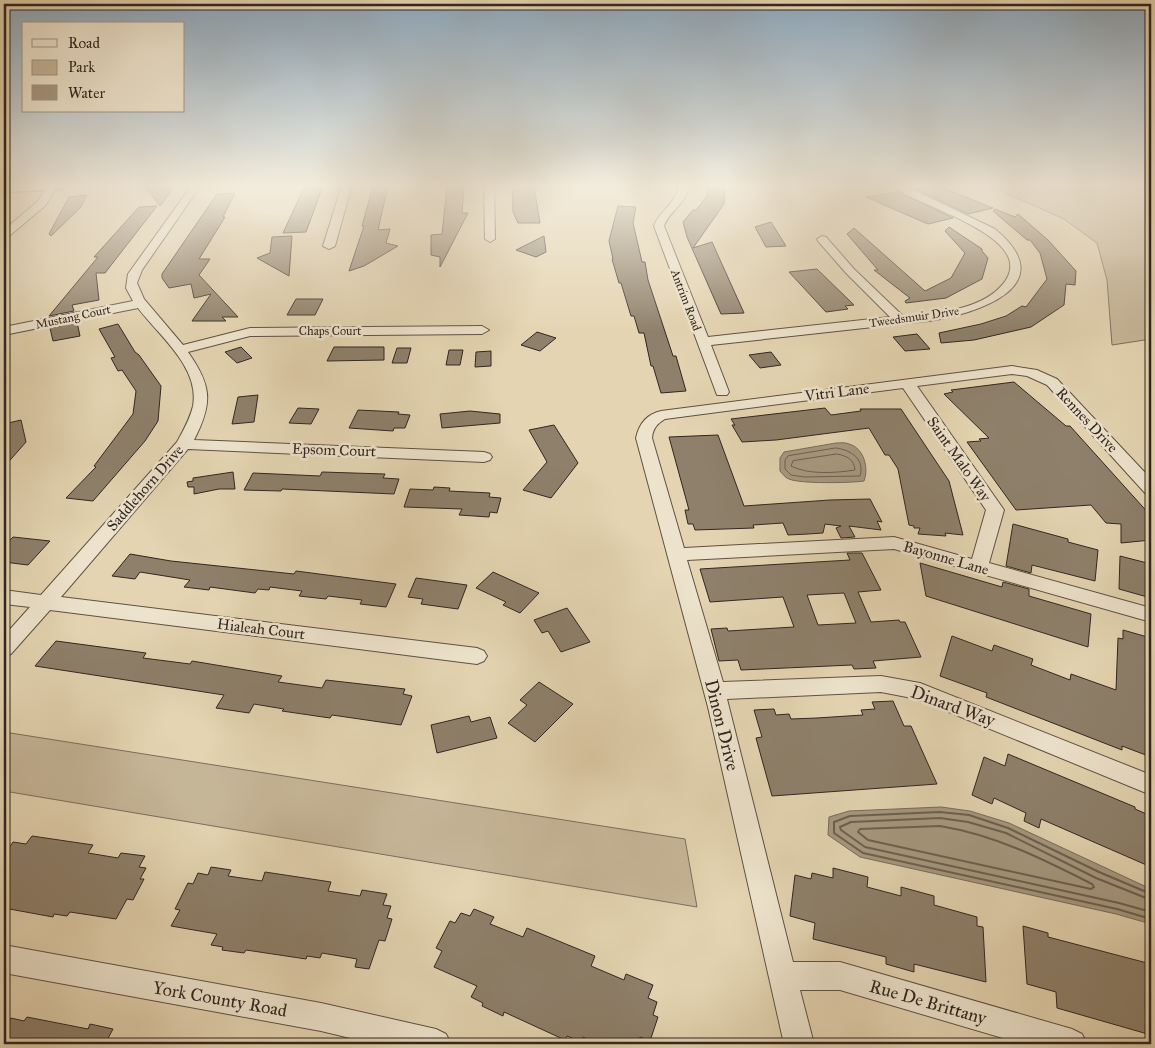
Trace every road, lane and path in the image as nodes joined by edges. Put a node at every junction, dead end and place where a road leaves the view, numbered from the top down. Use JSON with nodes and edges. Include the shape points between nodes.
{"nodes":[{"id":1,"x":162,"y":234,"type":"edge"},
{"id":2,"x":333,"y":234,"type":"edge"},
{"id":3,"x":490,"y":234,"type":"edge"},
{"id":4,"x":662,"y":234,"type":"edge"},
{"id":5,"x":992,"y":234,"type":"edge"},
{"id":6,"x":490,"y":239,"type":"dead end"},
{"id":7,"x":822,"y":239,"type":"dead end"},
{"id":8,"x":329,"y":246,"type":"dead end"},
{"id":9,"x":142,"y":303,"type":"junction"},
{"id":10,"x":900,"y":320,"type":"junction"},
{"id":11,"x":482,"y":330,"type":"dead end"},
{"id":12,"x":4,"y":331,"type":"edge"},
{"id":13,"x":703,"y":342,"type":"junction"},
{"id":14,"x":179,"y":350,"type":"junction"},
{"id":15,"x":1012,"y":370,"type":"joint"},
{"id":16,"x":907,"y":383,"type":"junction"},
{"id":17,"x":722,"y":392,"type":"dead end"},
{"id":18,"x":662,"y":415,"type":"joint"},
{"id":19,"x":184,"y":444,"type":"junction"},
{"id":20,"x":484,"y":457,"type":"dead end"},
{"id":21,"x":1151,"y":489,"type":"edge"},
{"id":22,"x":676,"y":554,"type":"junction"},
{"id":23,"x":979,"y":567,"type":"junction"},
{"id":24,"x":4,"y":597,"type":"edge"},
{"id":25,"x":46,"y":602,"type":"junction"},
{"id":26,"x":1151,"y":615,"type":"edge"},
{"id":27,"x":4,"y":649,"type":"edge"},
{"id":28,"x":477,"y":656,"type":"dead end"},
{"id":29,"x":714,"y":691,"type":"junction"},
{"id":30,"x":1151,"y":785,"type":"edge"},
{"id":31,"x":4,"y":960,"type":"edge"},
{"id":32,"x":782,"y":976,"type":"junction"},
{"id":33,"x":436,"y":1044,"type":"edge"},
{"id":34,"x":799,"y":1044,"type":"edge"},
{"id":35,"x":1072,"y":1044,"type":"edge"}],
"edges":[{"from":1,"to":9,"type":"street","name":"Saddlehorn Drive","via":[[132,276],[132,288]]},
{"from":2,"to":8,"type":"street"},
{"from":3,"to":6,"type":"street"},
{"from":4,"to":13,"type":"street","name":"Antrim Road"},
{"from":5,"to":10,"type":"street","name":"Tweedsmuir Drive","via":[[1012,254],[1014,278],[1006,290],[984,303],[960,311]]},
{"from":7,"to":10,"type":"street"},
{"from":9,"to":12,"type":"street","name":"Mustang Court"},
{"from":9,"to":14,"type":"street","name":"Saddlehorn Drive"},
{"from":10,"to":13,"type":"street","name":"Tweedsmuir Drive"},
{"from":11,"to":14,"type":"street","name":"Chaps Court","via":[[250,332]]},
{"from":13,"to":17,"type":"street","name":"Antrim Road"},
{"from":14,"to":19,"type":"street","name":"Saddlehorn Drive","via":[[200,384],[201,394],[200,408]]},
{"from":15,"to":16,"type":"street","name":"Vitri Lane"},
{"from":15,"to":21,"type":"street","name":"Rennes Drive","via":[[1041,375],[1052,382]]},
{"from":16,"to":18,"type":"street","name":"Vitri Lane"},
{"from":16,"to":23,"type":"street","name":"Saint Malo Way","via":[[995,510]]},
{"from":18,"to":22,"type":"street","name":"Dinon Drive","via":[[650,421],[644,438]]},
{"from":19,"to":20,"type":"street","name":"Epsom Court"},
{"from":19,"to":25,"type":"street","name":"Saddlehorn Drive"},
{"from":22,"to":23,"type":"street","name":"Bayonne Lane","via":[[894,543]]},
{"from":22,"to":29,"type":"street","name":"Dinon Drive"},
{"from":23,"to":26,"type":"street","name":"Bayonne Lane"},
{"from":24,"to":25,"type":"street","name":"Hialeah Court"},
{"from":25,"to":27,"type":"street","name":"Saddlehorn Drive"},
{"from":25,"to":28,"type":"street","name":"Hialeah Court"},
{"from":29,"to":30,"type":"street","name":"Dinard Way","via":[[881,684],[920,691]]},
{"from":29,"to":32,"type":"street","name":"Dinon Drive"},
{"from":31,"to":33,"type":"street","name":"York County Road","via":[[321,1017]]},
{"from":32,"to":34,"type":"street","name":"Dinon Drive"},
{"from":32,"to":35,"type":"street","name":"Rue De Brittany","via":[[840,976]]}]}
